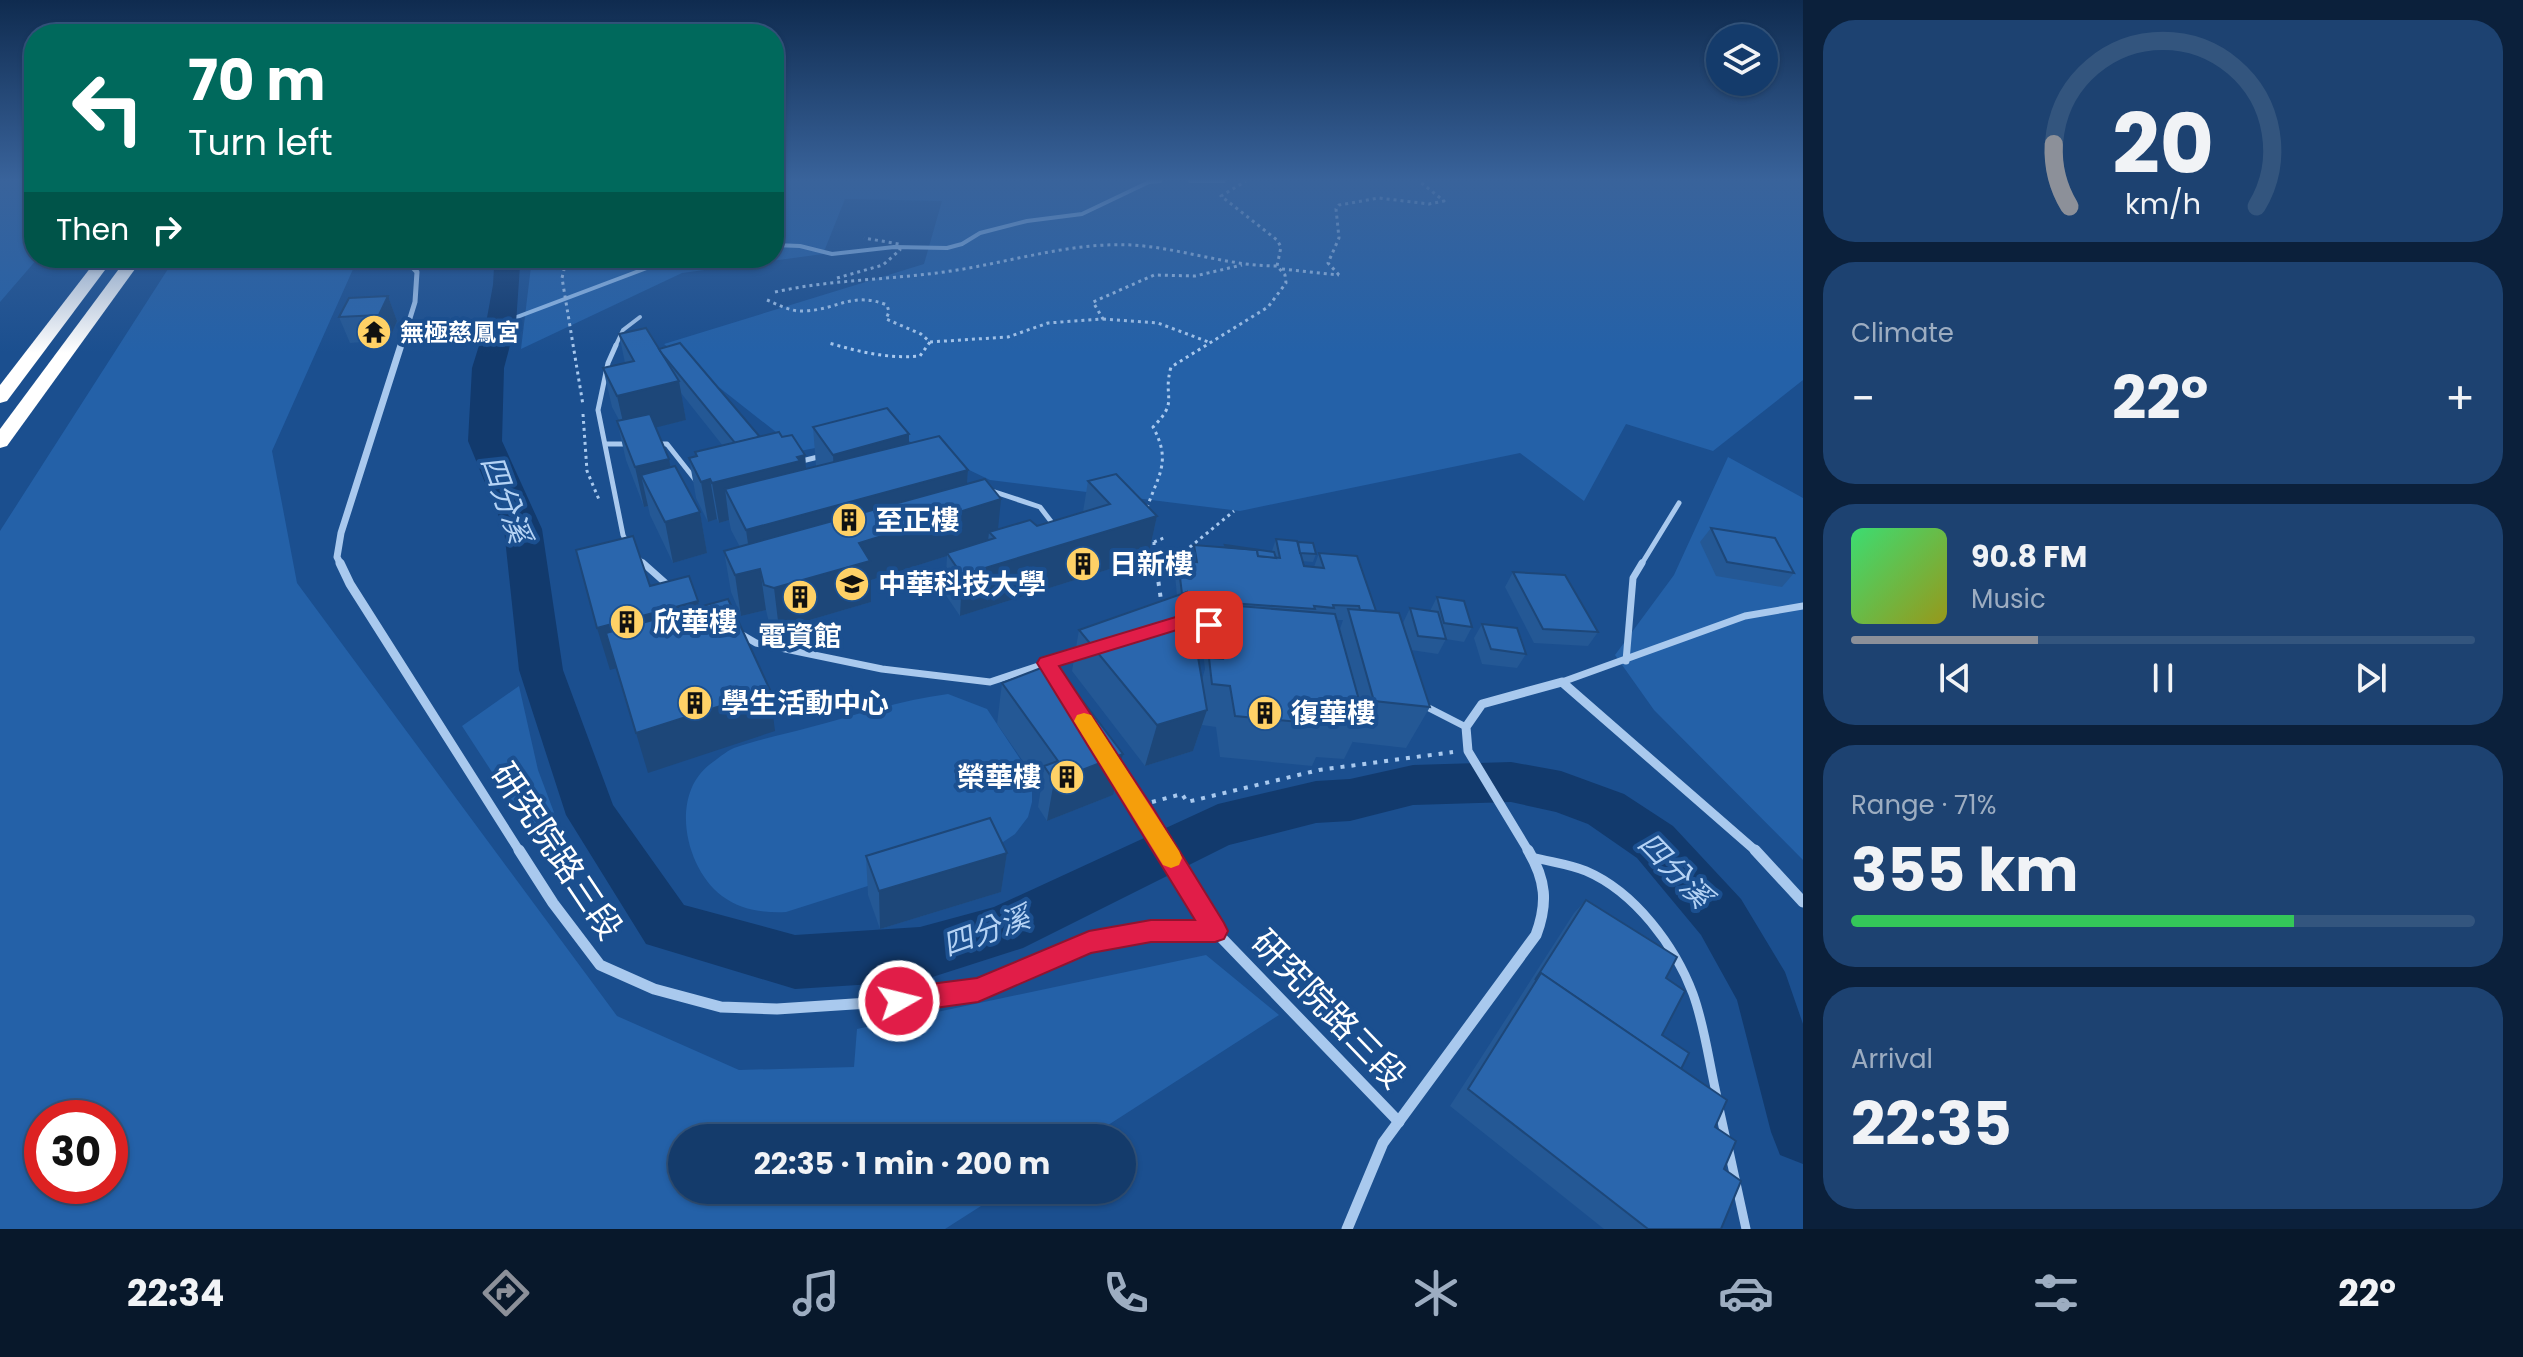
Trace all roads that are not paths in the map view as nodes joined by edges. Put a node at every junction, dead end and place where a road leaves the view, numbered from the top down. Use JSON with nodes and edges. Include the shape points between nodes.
{"nodes":[{"id":1,"x":98,"y":268,"type":"edge"},
{"id":2,"x":128,"y":268,"type":"edge"},
{"id":3,"x":413,"y":268,"type":"edge"},
{"id":4,"x":640,"y":317,"type":"dead end"},
{"id":5,"x":0,"y":397,"type":"edge"},
{"id":6,"x":0,"y":442,"type":"edge"},
{"id":7,"x":606,"y":444,"type":"junction"},
{"id":8,"x":637,"y":444,"type":"edge"},
{"id":9,"x":652,"y":444,"type":"edge"},
{"id":10,"x":832,"y":453,"type":"edge"},
{"id":11,"x":788,"y":465,"type":"edge"},
{"id":12,"x":701,"y":487,"type":"edge"},
{"id":13,"x":983,"y":488,"type":"edge"},
{"id":14,"x":1679,"y":503,"type":"dead end"},
{"id":15,"x":1047,"y":538,"type":"edge"},
{"id":16,"x":675,"y":591,"type":"edge"},
{"id":17,"x":1803,"y":606,"type":"edge"},
{"id":18,"x":1174,"y":624,"type":"edge"},
{"id":19,"x":1227,"y":626,"type":"edge"},
{"id":20,"x":733,"y":630,"type":"edge"},
{"id":21,"x":1089,"y":650,"type":"edge"},
{"id":22,"x":1626,"y":661,"type":"junction"},
{"id":23,"x":1046,"y":663,"type":"junction"},
{"id":24,"x":1055,"y":676,"type":"edge"},
{"id":25,"x":1562,"y":682,"type":"junction"},
{"id":26,"x":1419,"y":697,"type":"edge"},
{"id":27,"x":1466,"y":727,"type":"junction"},
{"id":28,"x":1105,"y":754,"type":"edge"},
{"id":29,"x":1532,"y":857,"type":"junction"},
{"id":30,"x":1803,"y":902,"type":"edge"},
{"id":31,"x":1215,"y":931,"type":"junction"},
{"id":32,"x":1399,"y":1122,"type":"junction"},
{"id":33,"x":1347,"y":1229,"type":"edge"},
{"id":34,"x":1746,"y":1229,"type":"edge"}],
"edges":[{"from":1,"to":5,"type":"highway"},
{"from":2,"to":6,"type":"highway"},
{"from":3,"to":31,"type":"street","name":"研究院路三段","via":[[415,302],[337,557],[553,903],[600,965],[654,989],[721,1007],[777,1009],[978,990],[1089,942],[1151,931]]},
{"from":4,"to":7,"type":"lane","via":[[623,330],[608,363],[598,410]]},
{"from":7,"to":8,"type":"lane"},
{"from":7,"to":16,"type":"lane","via":[[623,535],[652,573]]},
{"from":9,"to":12,"type":"lane","via":[[667,444]]},
{"from":10,"to":11,"type":"lane"},
{"from":13,"to":15,"type":"lane","via":[[1040,507],[1060,532]]},
{"from":14,"to":22,"type":"lane","via":[[1633,578]]},
{"from":17,"to":22,"type":"lane","via":[[1745,616]]},
{"from":18,"to":19,"type":"lane"},
{"from":20,"to":23,"type":"lane","via":[[756,643],[866,666],[990,682]]},
{"from":21,"to":23,"type":"lane"},
{"from":22,"to":25,"type":"lane"},
{"from":23,"to":24,"type":"lane"},
{"from":25,"to":27,"type":"street","via":[[1482,704]]},
{"from":25,"to":30,"type":"street","via":[[1760,854]]},
{"from":26,"to":27,"type":"lane","via":[[1427,709]]},
{"from":27,"to":29,"type":"street","name":"研究院路三段","via":[[1470,755]]},
{"from":28,"to":31,"type":"lane"},
{"from":29,"to":32,"type":"street","name":"研究院路三段","via":[[1543,885],[1545,911],[1536,935]]},
{"from":29,"to":34,"type":"lane","via":[[1587,871],[1611,884],[1634,904],[1682,968],[1694,995]]},
{"from":31,"to":32,"type":"street","name":"研究院路三段"},
{"from":32,"to":33,"type":"street","name":"研究院路三段","via":[[1383,1143]]}]}
